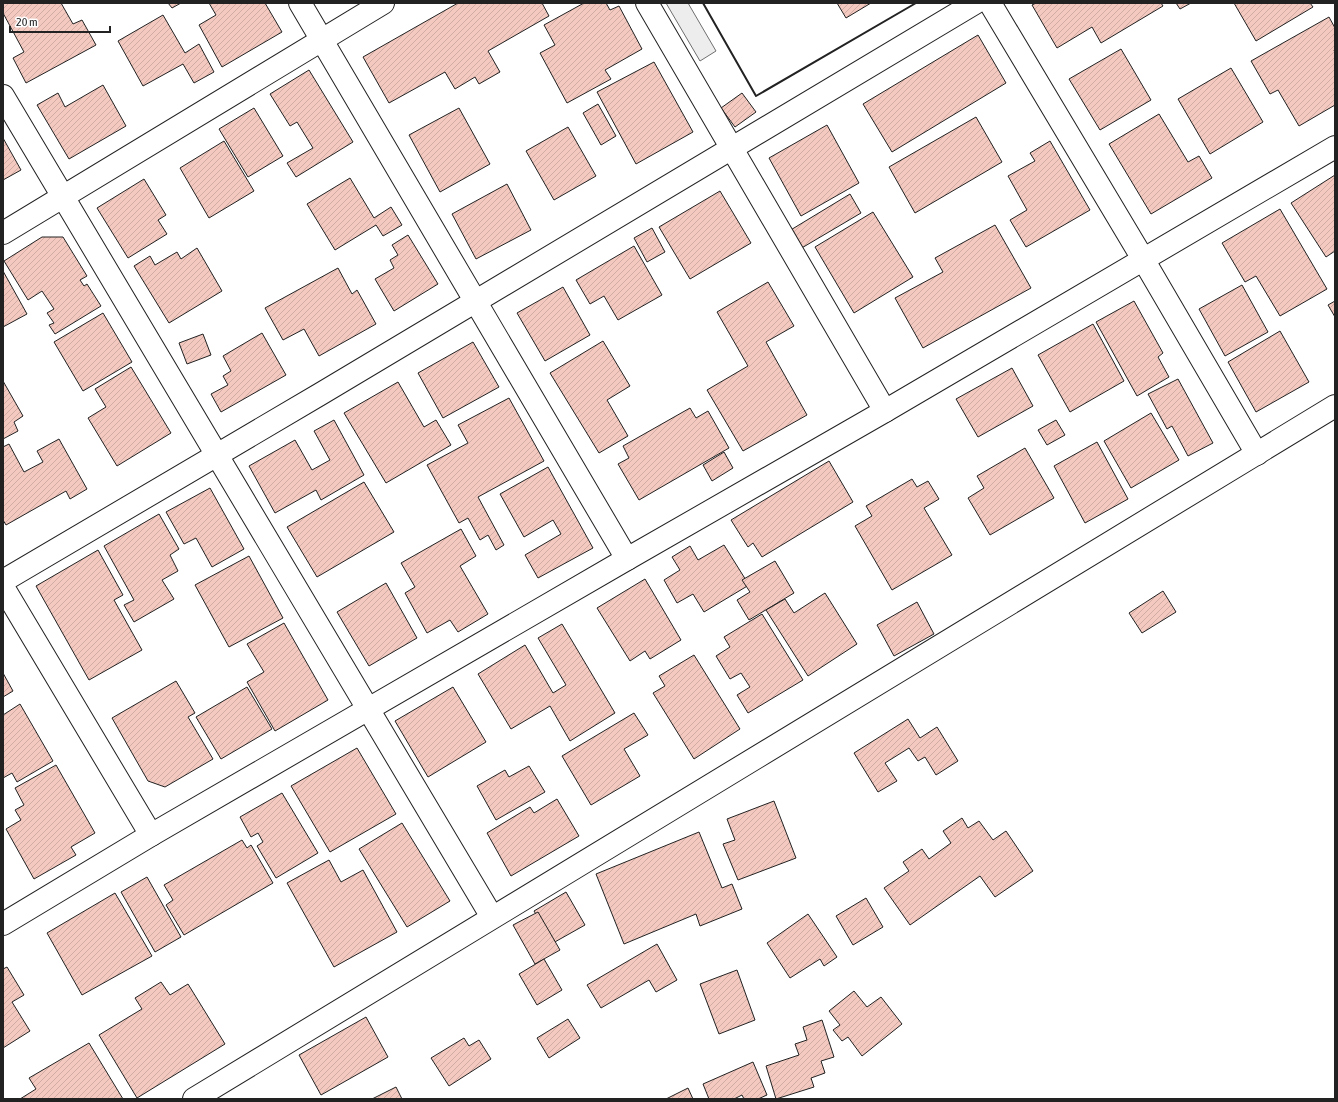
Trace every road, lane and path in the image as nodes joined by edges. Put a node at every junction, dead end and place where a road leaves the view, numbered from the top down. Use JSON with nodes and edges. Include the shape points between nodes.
{"nodes":[{"id":1,"x":300,"y":3,"type":"edge"},
{"id":2,"x":383,"y":3,"type":"edge"},
{"id":3,"x":647,"y":3,"type":"edge"},
{"id":4,"x":976,"y":3,"type":"edge"},
{"id":5,"x":990,"y":3,"type":"edge"},
{"id":6,"x":321,"y":39,"type":"junction"},
{"id":7,"x":4,"y":101,"type":"edge"},
{"id":8,"x":1335,"y":147,"type":"edge"},
{"id":9,"x":732,"y":150,"type":"junction"},
{"id":10,"x":63,"y":197,"type":"junction"},
{"id":11,"x":3,"y":233,"type":"edge"},
{"id":12,"x":1143,"y":259,"type":"junction"},
{"id":13,"x":476,"y":303,"type":"junction"},
{"id":14,"x":1335,"y":406,"type":"edge"},
{"id":15,"x":885,"y":411,"type":"junction"},
{"id":16,"x":1257,"y":454,"type":"junction"},
{"id":17,"x":217,"y":456,"type":"junction"},
{"id":18,"x":627,"y":559,"type":"junction"},
{"id":19,"x":3,"y":581,"type":"edge"},
{"id":20,"x":3,"y":587,"type":"edge"},
{"id":21,"x":368,"y":710,"type":"junction"},
{"id":22,"x":151,"y":835,"type":"junction"},
{"id":23,"x":492,"y":918,"type":"junction"},
{"id":24,"x":3,"y":924,"type":"edge"},
{"id":25,"x":194,"y":1099,"type":"edge"}],
"edges":[{"from":1,"to":6,"type":"street"},
{"from":2,"to":6,"type":"street"},
{"from":3,"to":9,"type":"street"},
{"from":4,"to":9,"type":"street"},
{"from":5,"to":12,"type":"street"},
{"from":6,"to":10,"type":"street"},
{"from":6,"to":13,"type":"street"},
{"from":7,"to":10,"type":"street"},
{"from":8,"to":12,"type":"street"},
{"from":9,"to":13,"type":"street"},
{"from":9,"to":15,"type":"street"},
{"from":10,"to":11,"type":"street"},
{"from":10,"to":17,"type":"street"},
{"from":12,"to":15,"type":"street"},
{"from":12,"to":16,"type":"street"},
{"from":13,"to":17,"type":"street"},
{"from":13,"to":18,"type":"street"},
{"from":14,"to":16,"type":"street"},
{"from":15,"to":18,"type":"street"},
{"from":16,"to":23,"type":"street"},
{"from":17,"to":19,"type":"street"},
{"from":17,"to":21,"type":"street"},
{"from":18,"to":21,"type":"street"},
{"from":20,"to":22,"type":"street"},
{"from":21,"to":22,"type":"street"},
{"from":21,"to":23,"type":"street"},
{"from":22,"to":24,"type":"street"},
{"from":23,"to":25,"type":"street"}]}
